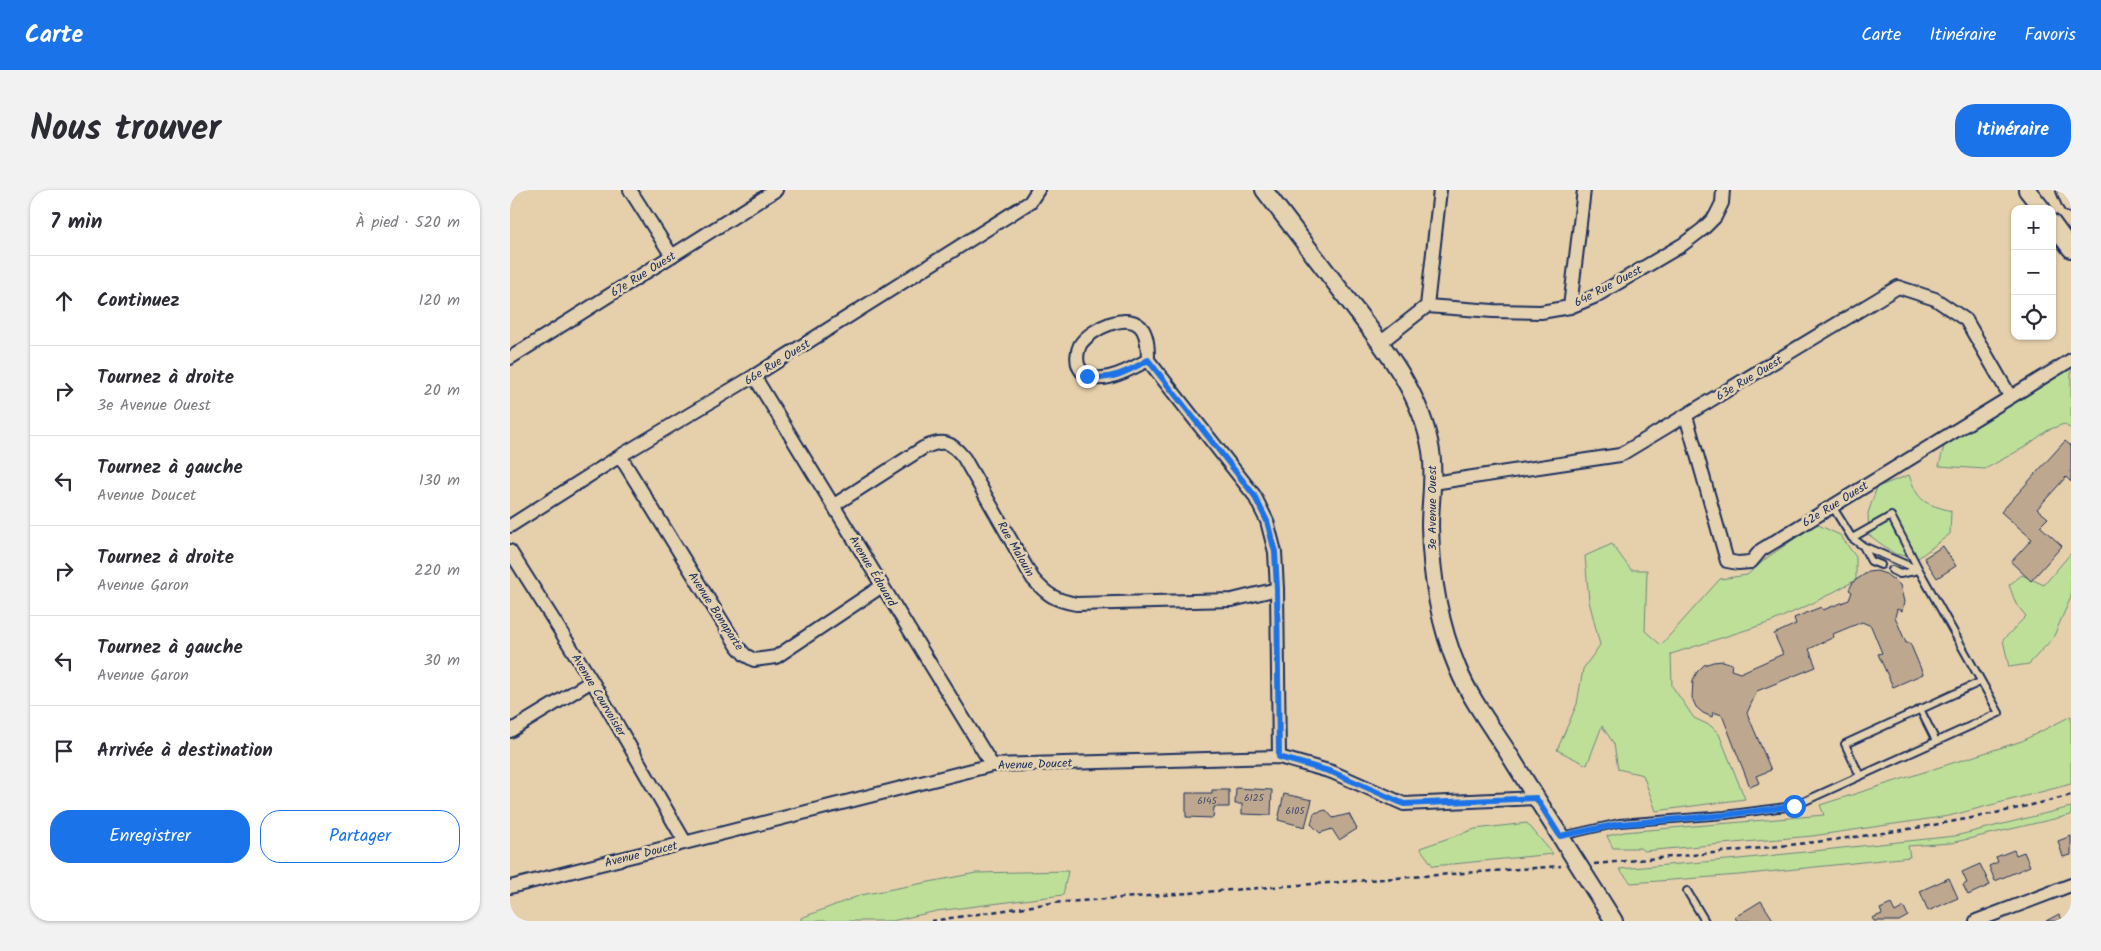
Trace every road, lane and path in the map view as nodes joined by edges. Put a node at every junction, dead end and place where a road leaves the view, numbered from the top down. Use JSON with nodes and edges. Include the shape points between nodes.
{"nodes":[{"id":1,"x":630,"y":190,"type":"edge"},
{"id":2,"x":776,"y":190,"type":"edge"},
{"id":3,"x":1038,"y":190,"type":"edge"},
{"id":4,"x":1264,"y":190,"type":"edge"},
{"id":5,"x":1440,"y":190,"type":"edge"},
{"id":6,"x":1584,"y":190,"type":"edge"},
{"id":7,"x":1724,"y":190,"type":"edge"},
{"id":8,"x":2065,"y":190,"type":"edge"},
{"id":9,"x":2071,"y":204,"type":"edge"},
{"id":10,"x":2056,"y":228,"type":"edge"},
{"id":11,"x":2071,"y":249,"type":"edge"},
{"id":12,"x":672,"y":256,"type":"junction"},
{"id":13,"x":1427,"y":306,"type":"junction"},
{"id":14,"x":1570,"y":307,"type":"junction"},
{"id":15,"x":1380,"y":343,"type":"junction"},
{"id":16,"x":510,"y":358,"type":"edge"},
{"id":17,"x":1148,"y":360,"type":"junction"},
{"id":18,"x":2071,"y":360,"type":"edge"},
{"id":19,"x":754,"y":376,"type":"junction"},
{"id":20,"x":2010,"y":396,"type":"junction"},
{"id":21,"x":1686,"y":416,"type":"junction"},
{"id":22,"x":620,"y":456,"type":"junction"},
{"id":23,"x":1433,"y":483,"type":"junction"},
{"id":24,"x":834,"y":505,"type":"junction"},
{"id":25,"x":1832,"y":506,"type":"junction"},
{"id":26,"x":510,"y":526,"type":"edge"},
{"id":27,"x":1852,"y":538,"type":"junction"},
{"id":28,"x":1863,"y":546,"type":"junction"},
{"id":29,"x":510,"y":551,"type":"edge"},
{"id":30,"x":1881,"y":565,"type":"dead end"},
{"id":31,"x":1892,"y":570,"type":"dead end"},
{"id":32,"x":1919,"y":570,"type":"junction"},
{"id":33,"x":882,"y":586,"type":"junction"},
{"id":34,"x":1277,"y":589,"type":"junction"},
{"id":35,"x":592,"y":681,"type":"junction"},
{"id":36,"x":1980,"y":682,"type":"junction"},
{"id":37,"x":1920,"y":709,"type":"junction"},
{"id":38,"x":510,"y":731,"type":"edge"},
{"id":39,"x":1936,"y":741,"type":"junction"},
{"id":40,"x":1279,"y":757,"type":"junction"},
{"id":41,"x":992,"y":766,"type":"junction"},
{"id":42,"x":1860,"y":776,"type":"junction"},
{"id":43,"x":2071,"y":795,"type":"edge"},
{"id":44,"x":1536,"y":798,"type":"junction"},
{"id":45,"x":1560,"y":836,"type":"junction"},
{"id":46,"x":685,"y":842,"type":"junction"},
{"id":47,"x":1596,"y":864,"type":"dead end"},
{"id":48,"x":1564,"y":866,"type":"dead end"},
{"id":49,"x":2071,"y":885,"type":"edge"},
{"id":50,"x":510,"y":887,"type":"edge"},
{"id":51,"x":1686,"y":891,"type":"dead end"},
{"id":52,"x":930,"y":921,"type":"edge"},
{"id":53,"x":1614,"y":921,"type":"edge"},
{"id":54,"x":1706,"y":921,"type":"edge"},
{"id":55,"x":1976,"y":921,"type":"edge"}],
"edges":[{"from":1,"to":12,"type":"street"},
{"from":2,"to":12,"type":"street","name":"67e Rue Ouest"},
{"from":3,"to":19,"type":"street","name":"66e Rue Ouest","via":[[1030,202]]},
{"from":4,"to":15,"type":"street","name":"3e Avenue Ouest"},
{"from":5,"to":13,"type":"street"},
{"from":6,"to":14,"type":"street"},
{"from":7,"to":14,"type":"street","name":"64e Rue Ouest","via":[[1715,216],[1682,245],[1594,297]]},
{"from":8,"to":9,"type":"street"},
{"from":10,"to":11,"type":"street"},
{"from":12,"to":16,"type":"street","name":"67e Rue Ouest"},
{"from":13,"to":14,"type":"street","name":"64e Rue Ouest","via":[[1541,312]]},
{"from":13,"to":15,"type":"street"},
{"from":15,"to":23,"type":"street","name":"3e Avenue Ouest","via":[[1409,385],[1425,424]]},
{"from":17,"to":17,"type":"street","via":[[1142,329],[1133,322],[1120,321],[1107,324],[1093,333],[1081,344],[1077,357],[1079,367],[1087,376],[1097,379],[1110,378]]},
{"from":17,"to":34,"type":"street","via":[[1254,495],[1267,521],[1275,552]]},
{"from":18,"to":20,"type":"street","name":"62e Rue Ouest"},
{"from":19,"to":22,"type":"street","name":"66e Rue Ouest"},
{"from":19,"to":24,"type":"street","name":"Avenue Édouard"},
{"from":20,"to":21,"type":"street","name":"63e Rue Ouest","via":[[1966,320],[1935,299],[1898,287]]},
{"from":20,"to":25,"type":"street","name":"62e Rue Ouest"},
{"from":21,"to":23,"type":"street","name":"63e Rue Ouest","via":[[1620,455]]},
{"from":21,"to":25,"type":"street","name":"62e Rue Ouest","via":[[1727,561],[1751,562],[1760,550]]},
{"from":22,"to":26,"type":"street","name":"66e Rue Ouest"},
{"from":22,"to":33,"type":"street","name":"Avenue Bonaparte","via":[[738,647],[754,660],[776,657]]},
{"from":23,"to":44,"type":"street","name":"3e Avenue Ouest","via":[[1432,562],[1446,638],[1458,670]]},
{"from":24,"to":33,"type":"street","name":"Avenue Édouard"},
{"from":24,"to":34,"type":"street","name":"Rue Malouin","via":[[923,448],[936,442],[948,443],[964,458],[1032,579],[1045,593],[1058,600],[1076,604],[1232,600]]},
{"from":25,"to":27,"type":"lane"},
{"from":27,"to":28,"type":"lane"},
{"from":27,"to":32,"type":"lane","via":[[1891,516]]},
{"from":28,"to":30,"type":"lane","via":[[1870,561]]},
{"from":28,"to":32,"type":"lane"},
{"from":29,"to":35,"type":"street","name":"Avenue Courvoisier"},
{"from":31,"to":32,"type":"lane","via":[[1900,574]]},
{"from":32,"to":36,"type":"lane"},
{"from":33,"to":41,"type":"street","name":"Avenue Édouard"},
{"from":34,"to":40,"type":"street"},
{"from":35,"to":38,"type":"street"},
{"from":35,"to":46,"type":"street","name":"Avenue Courvoisier"},
{"from":36,"to":37,"type":"lane"},
{"from":36,"to":39,"type":"lane","via":[[1999,713]]},
{"from":37,"to":39,"type":"lane"},
{"from":37,"to":42,"type":"lane","via":[[1845,744]]},
{"from":39,"to":42,"type":"lane"},
{"from":40,"to":41,"type":"street","name":"Avenue Doucet"},
{"from":40,"to":44,"type":"street","name":"Avenue Doucet","via":[[1332,772],[1404,804]]},
{"from":41,"to":46,"type":"street","name":"Avenue Doucet"},
{"from":42,"to":45,"type":"lane","via":[[1794,806],[1619,824]]},
{"from":43,"to":47,"type":"path","via":[[1954,823],[1861,838]]},
{"from":44,"to":45,"type":"street","name":"3e Avenue Ouest"},
{"from":45,"to":53,"type":"street","name":"3e Avenue Ouest"},
{"from":46,"to":50,"type":"street","name":"Avenue Doucet"},
{"from":48,"to":52,"type":"path","via":[[1052,903]]},
{"from":49,"to":55,"type":"street"},
{"from":51,"to":54,"type":"lane"}]}
